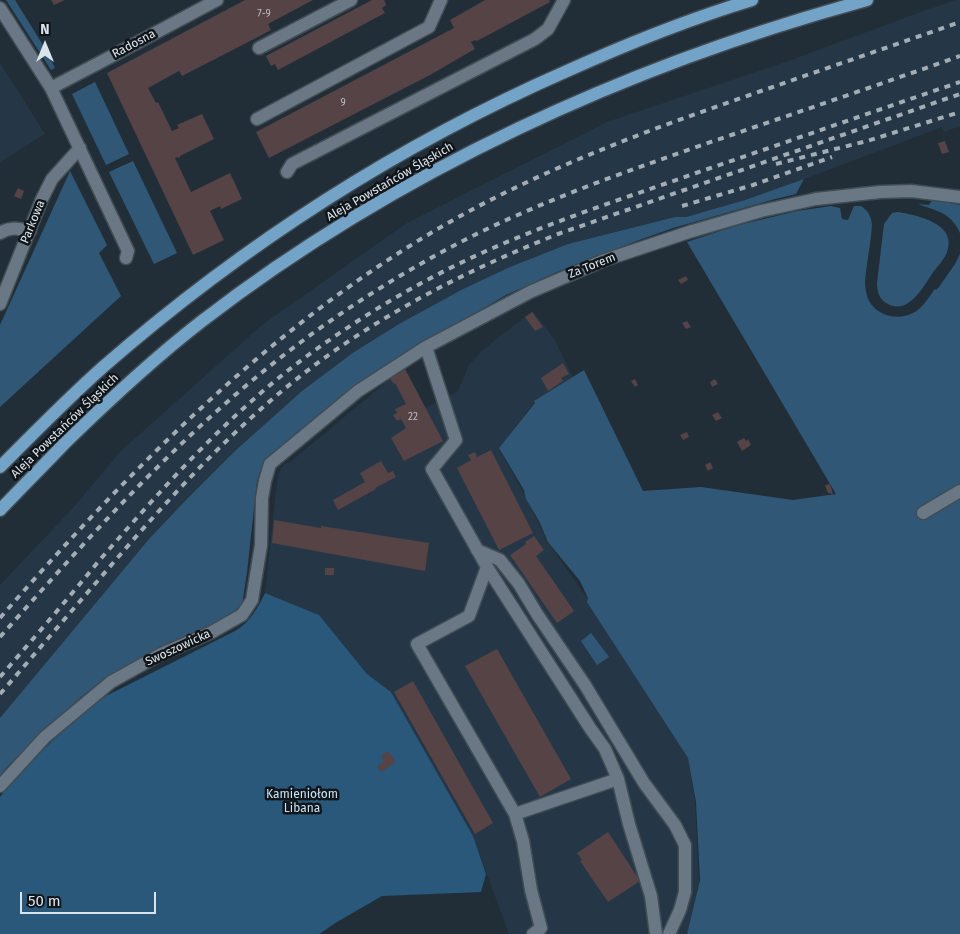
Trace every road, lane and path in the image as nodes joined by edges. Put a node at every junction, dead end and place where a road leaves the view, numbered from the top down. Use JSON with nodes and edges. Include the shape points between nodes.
{"nodes":[{"id":1,"x":217,"y":0,"type":"edge"},
{"id":2,"x":351,"y":0,"type":"edge"},
{"id":3,"x":441,"y":0,"type":"edge"},
{"id":4,"x":564,"y":0,"type":"edge"},
{"id":5,"x":752,"y":0,"type":"edge"},
{"id":6,"x":867,"y":0,"type":"edge"},
{"id":7,"x":0,"y":8,"type":"edge"},
{"id":8,"x":259,"y":48,"type":"dead end"},
{"id":9,"x":50,"y":88,"type":"junction"},
{"id":10,"x":257,"y":119,"type":"dead end"},
{"id":11,"x":80,"y":148,"type":"junction"},
{"id":12,"x":286,"y":172,"type":"dead end"},
{"id":13,"x":960,"y":197,"type":"edge"},
{"id":14,"x":30,"y":231,"type":"junction"},
{"id":15,"x":0,"y":233,"type":"edge"},
{"id":16,"x":126,"y":258,"type":"dead end"},
{"id":17,"x":0,"y":302,"type":"edge"},
{"id":18,"x":426,"y":347,"type":"junction"},
{"id":19,"x":270,"y":464,"type":"joint"},
{"id":20,"x":0,"y":468,"type":"edge"},
{"id":21,"x":960,"y":492,"type":"edge"},
{"id":22,"x":0,"y":510,"type":"edge"},
{"id":23,"x":923,"y":513,"type":"dead end"},
{"id":24,"x":478,"y":550,"type":"junction"},
{"id":25,"x":487,"y":567,"type":"junction"},
{"id":26,"x":618,"y":779,"type":"junction"},
{"id":27,"x":0,"y":786,"type":"edge"},
{"id":28,"x":515,"y":814,"type":"junction"},
{"id":29,"x":540,"y":932,"type":"edge"},
{"id":30,"x":656,"y":934,"type":"edge"},
{"id":31,"x":670,"y":934,"type":"edge"}],
"edges":[{"from":1,"to":9,"type":"street","name":"Radosna"},
{"from":2,"to":8,"type":"street"},
{"from":3,"to":10,"type":"street","via":[[429,27]]},
{"from":4,"to":12,"type":"street","via":[[548,29],[535,39],[292,164]]},
{"from":5,"to":20,"type":"main road","name":"Aleja Powstańców Śląskich","via":[[630,44],[509,97],[437,134],[332,195],[228,267],[141,335],[101,369]]},
{"from":6,"to":22,"type":"main road","name":"Aleja Powstańców Śląskich","via":[[708,49],[606,89],[497,138],[360,213],[249,286],[167,350],[131,380]]},
{"from":7,"to":9,"type":"street"},
{"from":9,"to":11,"type":"street"},
{"from":11,"to":14,"type":"street","name":"Parkowa","via":[[52,179]]},
{"from":11,"to":16,"type":"street","via":[[128,251]]},
{"from":13,"to":18,"type":"street","name":"Za Torem","via":[[911,191],[880,192],[816,199],[761,211],[602,261],[530,292]]},
{"from":14,"to":15,"type":"street","via":[[15,228]]},
{"from":14,"to":17,"type":"street","name":"Parkowa"},
{"from":18,"to":19,"type":"street","name":"Za Torem","via":[[358,392]]},
{"from":18,"to":24,"type":"street","via":[[456,440],[432,469]]},
{"from":19,"to":27,"type":"street","name":"Swoszowicka","via":[[262,498],[261,546],[252,600],[242,616],[161,654],[111,682],[45,737]]},
{"from":21,"to":23,"type":"street"},
{"from":24,"to":25,"type":"street"},
{"from":24,"to":31,"type":"street","via":[[500,560],[519,584],[644,783],[675,825],[685,845],[685,892]]},
{"from":25,"to":26,"type":"street","via":[[605,749]]},
{"from":25,"to":28,"type":"street","via":[[469,616],[417,644]]},
{"from":26,"to":28,"type":"street"},
{"from":26,"to":30,"type":"street","via":[[651,896]]},
{"from":28,"to":29,"type":"street"}]}
